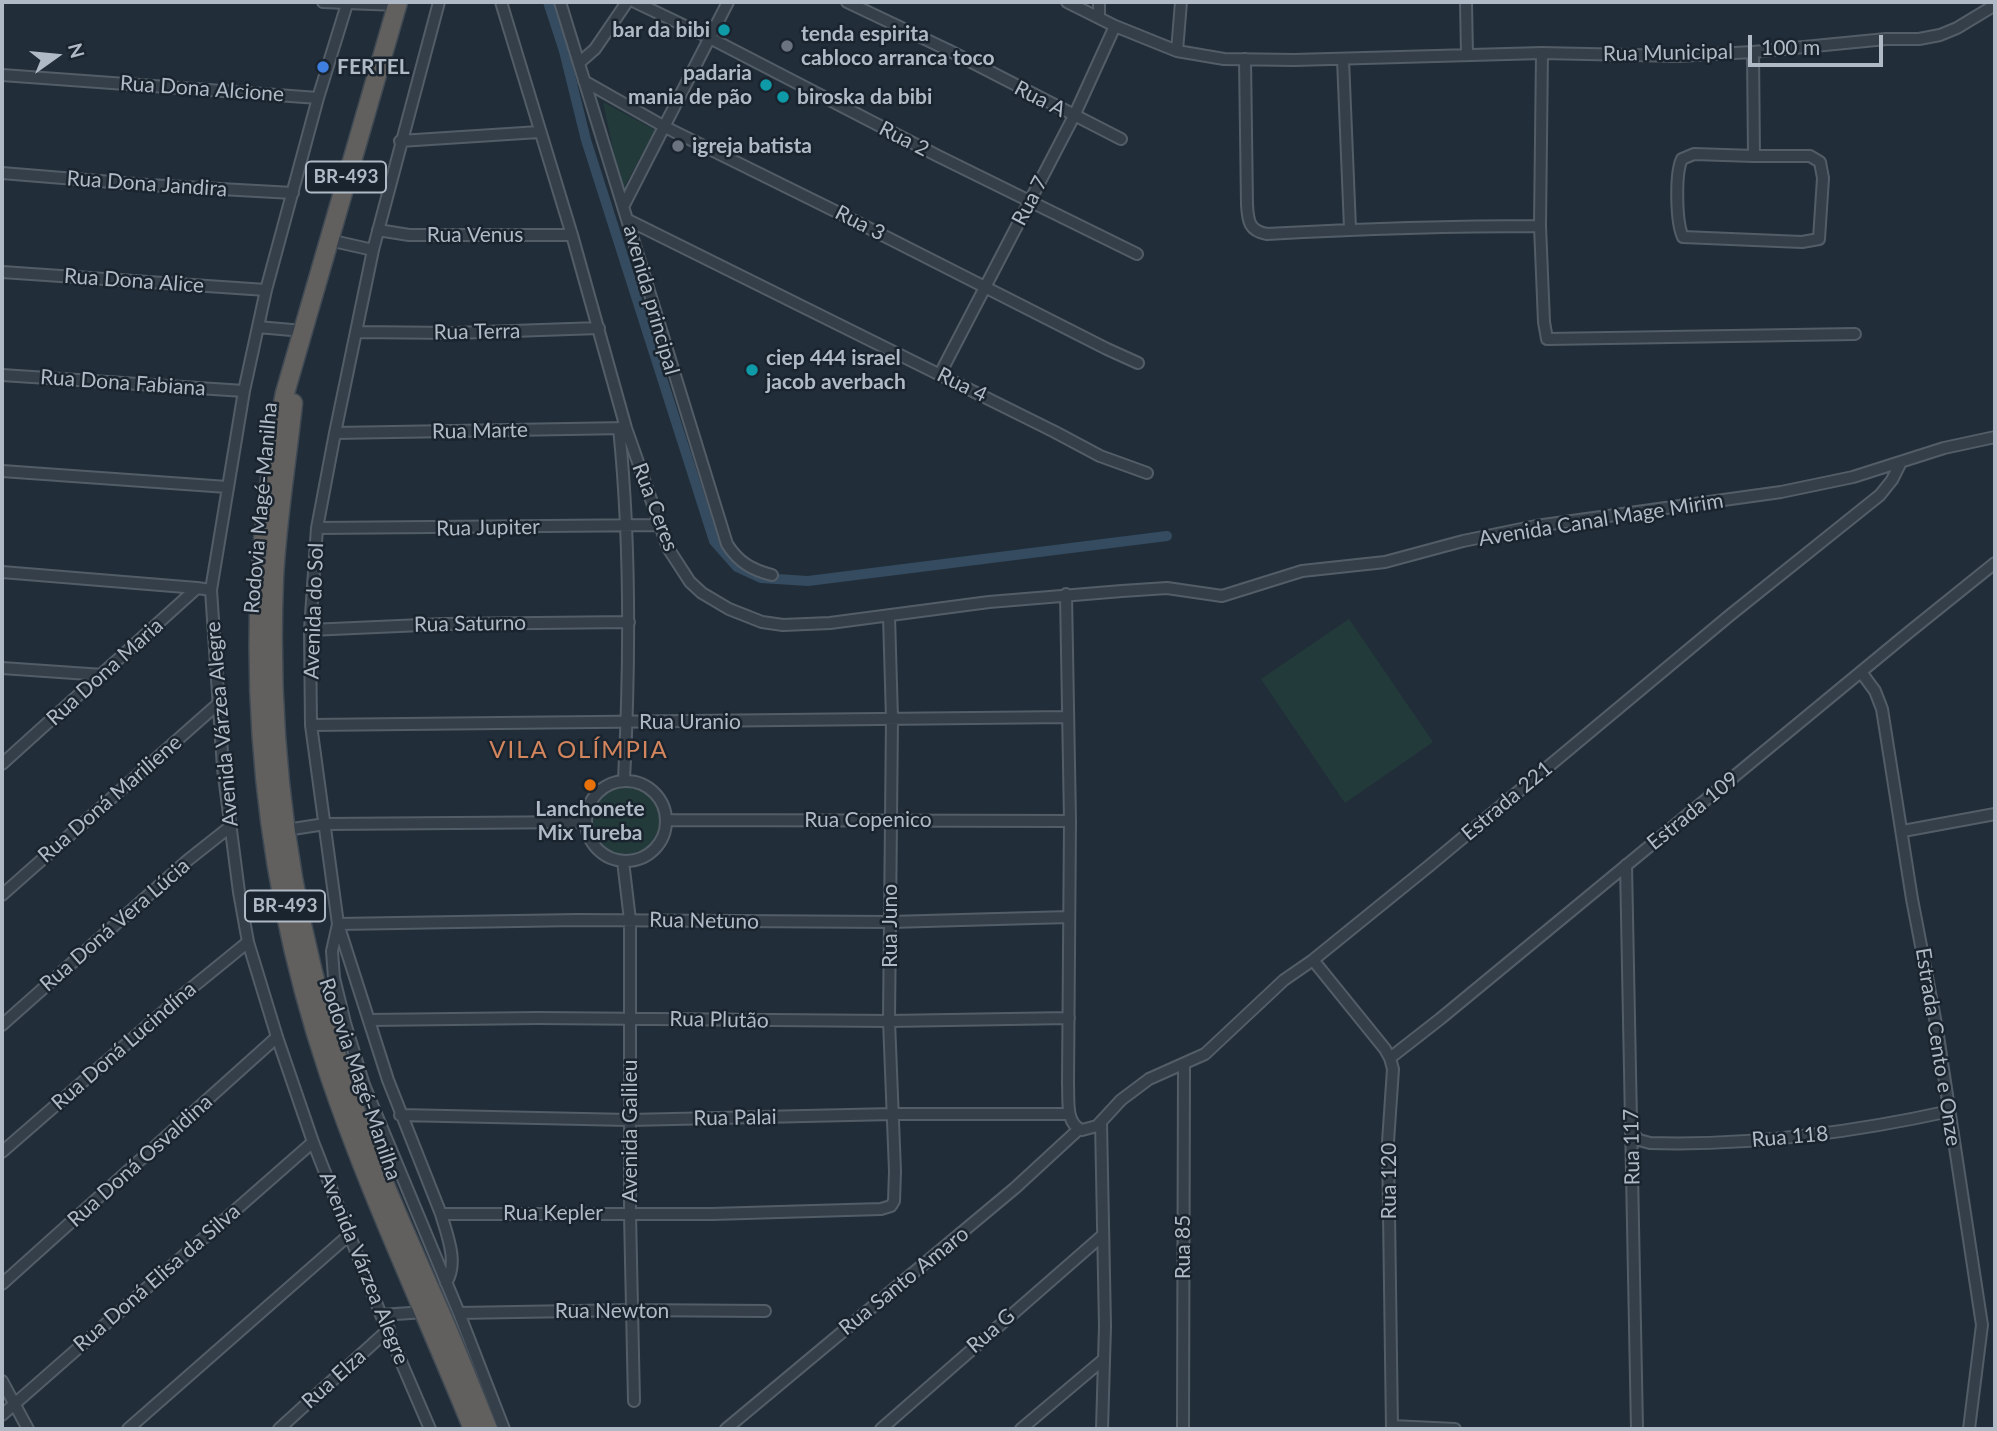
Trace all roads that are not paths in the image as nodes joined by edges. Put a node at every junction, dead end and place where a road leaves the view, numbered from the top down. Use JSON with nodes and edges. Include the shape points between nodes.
{"nodes":[{"id":1,"x":323,"y":2,"type":"edge"},
{"id":2,"x":439,"y":2,"type":"edge"},
{"id":3,"x":501,"y":2,"type":"edge"},
{"id":4,"x":560,"y":2,"type":"edge"},
{"id":5,"x":627,"y":2,"type":"edge"},
{"id":6,"x":635,"y":2,"type":"edge"},
{"id":7,"x":729,"y":2,"type":"edge"},
{"id":8,"x":847,"y":2,"type":"edge"},
{"id":9,"x":1067,"y":2,"type":"edge"},
{"id":10,"x":1099,"y":2,"type":"edge"},
{"id":11,"x":1181,"y":2,"type":"edge"},
{"id":12,"x":1466,"y":2,"type":"edge"},
{"id":13,"x":366,"y":3,"type":"edge"},
{"id":14,"x":397,"y":3,"type":"edge"},
{"id":15,"x":347,"y":4,"type":"junction"},
{"id":16,"x":1995,"y":5,"type":"edge"},
{"id":17,"x":1098,"y":18,"type":"junction"},
{"id":18,"x":1115,"y":26,"type":"junction"},
{"id":19,"x":708,"y":37,"type":"junction"},
{"id":20,"x":1177,"y":51,"type":"junction"},
{"id":21,"x":1753,"y":52,"type":"junction"},
{"id":22,"x":1542,"y":53,"type":"junction"},
{"id":23,"x":1467,"y":55,"type":"junction"},
{"id":24,"x":1245,"y":59,"type":"junction"},
{"id":25,"x":1343,"y":59,"type":"junction"},
{"id":26,"x":579,"y":64,"type":"junction"},
{"id":27,"x":2,"y":75,"type":"edge"},
{"id":28,"x":584,"y":81,"type":"junction"},
{"id":29,"x":318,"y":98,"type":"junction"},
{"id":30,"x":1074,"y":116,"type":"junction"},
{"id":31,"x":665,"y":127,"type":"junction"},
{"id":32,"x":539,"y":132,"type":"junction"},
{"id":33,"x":1121,"y":139,"type":"dead end"},
{"id":34,"x":400,"y":141,"type":"junction"},
{"id":35,"x":1754,"y":156,"type":"junction"},
{"id":36,"x":2,"y":173,"type":"edge"},
{"id":37,"x":293,"y":193,"type":"junction"},
{"id":38,"x":1030,"y":201,"type":"junction"},
{"id":39,"x":624,"y":205,"type":"junction"},
{"id":40,"x":628,"y":220,"type":"junction"},
{"id":41,"x":1540,"y":226,"type":"junction"},
{"id":42,"x":1350,"y":228,"type":"junction"},
{"id":43,"x":378,"y":230,"type":"junction"},
{"id":44,"x":572,"y":235,"type":"junction"},
{"id":45,"x":329,"y":240,"type":"junction"},
{"id":46,"x":373,"y":250,"type":"junction"},
{"id":47,"x":1137,"y":254,"type":"dead end"},
{"id":48,"x":2,"y":272,"type":"edge"},
{"id":49,"x":984,"y":288,"type":"junction"},
{"id":50,"x":266,"y":290,"type":"junction"},
{"id":51,"x":258,"y":327,"type":"junction"},
{"id":52,"x":599,"y":328,"type":"junction"},
{"id":53,"x":303,"y":331,"type":"junction"},
{"id":54,"x":356,"y":332,"type":"junction"},
{"id":55,"x":1855,"y":334,"type":"dead end"},
{"id":56,"x":297,"y":354,"type":"junction"},
{"id":57,"x":1138,"y":363,"type":"dead end"},
{"id":58,"x":2,"y":374,"type":"edge"},
{"id":59,"x":940,"y":374,"type":"junction"},
{"id":60,"x":244,"y":391,"type":"junction"},
{"id":61,"x":623,"y":428,"type":"junction"},
{"id":62,"x":335,"y":433,"type":"junction"},
{"id":63,"x":1995,"y":437,"type":"edge"},
{"id":64,"x":1901,"y":462,"type":"junction"},
{"id":65,"x":2,"y":471,"type":"edge"},
{"id":66,"x":1147,"y":473,"type":"dead end"},
{"id":67,"x":227,"y":487,"type":"junction"},
{"id":68,"x":660,"y":525,"type":"junction"},
{"id":69,"x":628,"y":526,"type":"junction"},
{"id":70,"x":317,"y":528,"type":"junction"},
{"id":71,"x":1995,"y":563,"type":"edge"},
{"id":72,"x":2,"y":572,"type":"edge"},
{"id":73,"x":772,"y":575,"type":"dead end"},
{"id":74,"x":197,"y":588,"type":"junction"},
{"id":75,"x":211,"y":590,"type":"junction"},
{"id":76,"x":1066,"y":594,"type":"junction"},
{"id":77,"x":1206,"y":595,"type":"joint"},
{"id":78,"x":889,"y":616,"type":"junction"},
{"id":79,"x":629,"y":622,"type":"junction"},
{"id":80,"x":310,"y":630,"type":"junction"},
{"id":81,"x":2,"y":668,"type":"edge"},
{"id":82,"x":1861,"y":672,"type":"junction"},
{"id":83,"x":103,"y":675,"type":"junction"},
{"id":84,"x":219,"y":704,"type":"junction"},
{"id":85,"x":1068,"y":717,"type":"junction"},
{"id":86,"x":892,"y":719,"type":"junction"},
{"id":87,"x":627,"y":722,"type":"junction"},
{"id":88,"x":311,"y":725,"type":"junction"},
{"id":89,"x":2,"y":764,"type":"edge"},
{"id":90,"x":624,"y":780,"type":"junction"},
{"id":91,"x":1995,"y":814,"type":"edge"},
{"id":92,"x":890,"y":819,"type":"junction"},
{"id":93,"x":666,"y":820,"type":"junction"},
{"id":94,"x":1070,"y":821,"type":"junction"},
{"id":95,"x":586,"y":822,"type":"junction"},
{"id":96,"x":324,"y":824,"type":"junction"},
{"id":97,"x":231,"y":826,"type":"junction"},
{"id":98,"x":285,"y":830,"type":"junction"},
{"id":99,"x":1903,"y":831,"type":"junction"},
{"id":100,"x":624,"y":860,"type":"junction"},
{"id":101,"x":1626,"y":865,"type":"junction"},
{"id":102,"x":2,"y":895,"type":"edge"},
{"id":103,"x":1069,"y":917,"type":"junction"},
{"id":104,"x":630,"y":920,"type":"junction"},
{"id":105,"x":890,"y":922,"type":"junction"},
{"id":106,"x":338,"y":924,"type":"junction"},
{"id":107,"x":248,"y":942,"type":"junction"},
{"id":108,"x":1313,"y":960,"type":"junction"},
{"id":109,"x":630,"y":1018,"type":"junction"},
{"id":110,"x":1069,"y":1018,"type":"junction"},
{"id":111,"x":369,"y":1020,"type":"junction"},
{"id":112,"x":889,"y":1021,"type":"junction"},
{"id":113,"x":2,"y":1025,"type":"edge"},
{"id":114,"x":277,"y":1037,"type":"junction"},
{"id":115,"x":1390,"y":1058,"type":"junction"},
{"id":116,"x":1184,"y":1065,"type":"junction"},
{"id":117,"x":1950,"y":1111,"type":"junction"},
{"id":118,"x":893,"y":1114,"type":"junction"},
{"id":119,"x":1069,"y":1114,"type":"junction"},
{"id":120,"x":400,"y":1115,"type":"junction"},
{"id":121,"x":629,"y":1120,"type":"junction"},
{"id":122,"x":1101,"y":1122,"type":"junction"},
{"id":123,"x":1078,"y":1130,"type":"junction"},
{"id":124,"x":1632,"y":1133,"type":"junction"},
{"id":125,"x":313,"y":1142,"type":"junction"},
{"id":126,"x":2,"y":1152,"type":"edge"},
{"id":127,"x":862,"y":1209,"type":"joint"},
{"id":128,"x":441,"y":1214,"type":"junction"},
{"id":129,"x":630,"y":1214,"type":"junction"},
{"id":130,"x":349,"y":1235,"type":"junction"},
{"id":131,"x":1103,"y":1235,"type":"junction"},
{"id":132,"x":446,"y":1283,"type":"junction"},
{"id":133,"x":2,"y":1284,"type":"edge"},
{"id":134,"x":631,"y":1310,"type":"junction"},
{"id":135,"x":765,"y":1311,"type":"dead end"},
{"id":136,"x":425,"y":1312,"type":"junction"},
{"id":137,"x":459,"y":1313,"type":"junction"},
{"id":138,"x":381,"y":1315,"type":"junction"},
{"id":139,"x":1995,"y":1322,"type":"edge"},
{"id":140,"x":1982,"y":1325,"type":"junction"},
{"id":141,"x":388,"y":1329,"type":"junction"},
{"id":142,"x":1104,"y":1359,"type":"junction"},
{"id":143,"x":2,"y":1381,"type":"edge"},
{"id":144,"x":634,"y":1401,"type":"dead end"},
{"id":145,"x":14,"y":1403,"type":"junction"},
{"id":146,"x":2,"y":1415,"type":"edge"},
{"id":147,"x":427,"y":1428,"type":"edge"},
{"id":148,"x":1392,"y":1428,"type":"edge"},
{"id":149,"x":28,"y":1429,"type":"edge"},
{"id":150,"x":128,"y":1429,"type":"edge"},
{"id":151,"x":279,"y":1429,"type":"edge"},
{"id":152,"x":473,"y":1429,"type":"edge"},
{"id":153,"x":488,"y":1429,"type":"edge"},
{"id":154,"x":504,"y":1429,"type":"edge"},
{"id":155,"x":726,"y":1429,"type":"edge"},
{"id":156,"x":881,"y":1429,"type":"edge"},
{"id":157,"x":1021,"y":1429,"type":"edge"},
{"id":158,"x":1102,"y":1429,"type":"edge"},
{"id":159,"x":1183,"y":1429,"type":"edge"},
{"id":160,"x":1455,"y":1429,"type":"edge"},
{"id":161,"x":1637,"y":1429,"type":"edge"},
{"id":162,"x":1969,"y":1429,"type":"edge"}],
"edges":[{"from":1,"to":15,"type":"street"},
{"from":2,"to":34,"type":"street","name":"Avenida do Sol"},
{"from":3,"to":32,"type":"street","name":"Rua Ceres"},
{"from":4,"to":26,"type":"street","name":"avenida principal"},
{"from":5,"to":26,"type":"street"},
{"from":6,"to":19,"type":"street","name":"Rua 2"},
{"from":7,"to":19,"type":"street"},
{"from":8,"to":30,"type":"street","name":"Rua A"},
{"from":9,"to":17,"type":"street","name":"Rua Municipal"},
{"from":10,"to":17,"type":"street"},
{"from":11,"to":20,"type":"street"},
{"from":12,"to":23,"type":"street"},
{"from":13,"to":14,"type":"street"},
{"from":13,"to":15,"type":"street"},
{"from":14,"to":45,"type":"highway","name":"Rodovia Magé-Manilha","number":"BR-493"},
{"from":15,"to":29,"type":"street","name":"Avenida Várzea Alegre"},
{"from":16,"to":21,"type":"street","name":"Rua Municipal","via":[[1957,28],[1928,38]]},
{"from":17,"to":18,"type":"street","name":"Rua Municipal"},
{"from":18,"to":20,"type":"street","name":"Rua Municipal"},
{"from":18,"to":30,"type":"street","name":"Rua 7"},
{"from":19,"to":31,"type":"street"},
{"from":19,"to":38,"type":"street","name":"Rua 2"},
{"from":20,"to":24,"type":"street","name":"Rua Municipal"},
{"from":21,"to":22,"type":"street","name":"Rua Municipal"},
{"from":21,"to":35,"type":"street"},
{"from":22,"to":23,"type":"street","name":"Rua Municipal"},
{"from":22,"to":41,"type":"street"},
{"from":23,"to":25,"type":"street","name":"Rua Municipal"},
{"from":24,"to":25,"type":"street","name":"Rua Municipal"},
{"from":24,"to":42,"type":"street","via":[[1250,226],[1268,234]]},
{"from":25,"to":42,"type":"street"},
{"from":26,"to":28,"type":"street","name":"avenida principal"},
{"from":27,"to":29,"type":"street","name":"Rua Dona Alcione"},
{"from":28,"to":31,"type":"street","name":"Rua 3"},
{"from":28,"to":39,"type":"street","name":"avenida principal"},
{"from":29,"to":37,"type":"street","name":"Avenida Várzea Alegre"},
{"from":30,"to":33,"type":"street","name":"Rua A"},
{"from":30,"to":38,"type":"street","name":"Rua 7"},
{"from":31,"to":39,"type":"street"},
{"from":31,"to":49,"type":"street","name":"Rua 3"},
{"from":32,"to":34,"type":"street"},
{"from":32,"to":44,"type":"street","name":"Rua Ceres"},
{"from":34,"to":43,"type":"street","name":"Avenida do Sol"},
{"from":35,"to":35,"type":"street","via":[[1694,154],[1682,159],[1678,195],[1684,238],[1802,243],[1819,239],[1820,162],[1810,156]]},
{"from":36,"to":37,"type":"street","name":"Rua Dona Jandira"},
{"from":37,"to":50,"type":"street","name":"Avenida Várzea Alegre"},
{"from":38,"to":47,"type":"street","name":"Rua 2"},
{"from":38,"to":49,"type":"street","name":"Rua 7"},
{"from":39,"to":40,"type":"street","name":"avenida principal"},
{"from":40,"to":59,"type":"street","name":"Rua 4"},
{"from":40,"to":73,"type":"street","name":"avenida principal","via":[[727,544],[741,562]]},
{"from":41,"to":42,"type":"street"},
{"from":41,"to":55,"type":"street","via":[[1548,339]]},
{"from":43,"to":44,"type":"street","name":"Rua Venus","via":[[409,235]]},
{"from":43,"to":46,"type":"street","name":"Avenida do Sol"},
{"from":44,"to":52,"type":"street","name":"Rua Ceres"},
{"from":45,"to":46,"type":"street"},
{"from":45,"to":53,"type":"highway","name":"Rodovia Magé-Manilha","number":"BR-493"},
{"from":46,"to":54,"type":"street","name":"Avenida do Sol"},
{"from":48,"to":50,"type":"street","name":"Rua Dona Alice"},
{"from":49,"to":57,"type":"street","name":"Rua 3"},
{"from":49,"to":59,"type":"street","name":"Rua 7"},
{"from":50,"to":51,"type":"street","name":"Avenida Várzea Alegre"},
{"from":51,"to":53,"type":"street"},
{"from":51,"to":60,"type":"street","name":"Avenida Várzea Alegre"},
{"from":52,"to":54,"type":"street","name":"Rua Terra"},
{"from":52,"to":61,"type":"street","name":"Rua Ceres"},
{"from":53,"to":56,"type":"highway","name":"Rodovia Magé-Manilha","number":"BR-493"},
{"from":54,"to":62,"type":"street","name":"Avenida do Sol"},
{"from":56,"to":98,"type":"highway","name":"Rodovia Magé-Manilha","number":"BR-493","via":[[276,545],[273,636]]},
{"from":56,"to":136,"type":"highway","name":"Rodovia Magé-Manilha","number":"BR-493","via":[[276,433],[261,577],[260,704],[272,832],[300,976],[329,1074]]},
{"from":58,"to":60,"type":"street","name":"Rua Dona Fabiana"},
{"from":59,"to":66,"type":"street","name":"Rua 4","via":[[1100,456]]},
{"from":60,"to":67,"type":"street","name":"Avenida Várzea Alegre"},
{"from":61,"to":62,"type":"street","name":"Rua Marte"},
{"from":61,"to":68,"type":"street","name":"Rua Ceres"},
{"from":61,"to":69,"type":"street"},
{"from":62,"to":70,"type":"street","name":"Avenida do Sol"},
{"from":63,"to":64,"type":"street","name":"Avenida Canal Mage Mirim"},
{"from":64,"to":77,"type":"street","name":"Avenida Canal Mage Mirim","via":[[1781,492],[1536,526],[1385,562],[1302,571],[1222,596]]},
{"from":64,"to":108,"type":"street","name":"Estrada 221","via":[[1880,495]]},
{"from":65,"to":67,"type":"street"},
{"from":67,"to":75,"type":"street","name":"Avenida Várzea Alegre"},
{"from":68,"to":69,"type":"street","name":"Rua Jupiter"},
{"from":68,"to":78,"type":"street","name":"Rua Ceres","via":[[668,548],[690,582],[729,609],[762,622],[802,625]]},
{"from":69,"to":70,"type":"street","name":"Rua Jupiter"},
{"from":69,"to":79,"type":"street"},
{"from":70,"to":80,"type":"street","name":"Avenida do Sol"},
{"from":71,"to":82,"type":"street","name":"Estrada 109"},
{"from":72,"to":74,"type":"street"},
{"from":74,"to":75,"type":"street"},
{"from":74,"to":83,"type":"street","name":"Rua Dona Maria"},
{"from":75,"to":84,"type":"street","name":"Avenida Várzea Alegre"},
{"from":76,"to":77,"type":"street","name":"Rua Ceres","via":[[1167,588]]},
{"from":76,"to":78,"type":"street","name":"Rua Ceres"},
{"from":76,"to":85,"type":"street"},
{"from":78,"to":86,"type":"street","name":"Rua Juno"},
{"from":79,"to":80,"type":"street","name":"Rua Saturno"},
{"from":79,"to":87,"type":"street"},
{"from":80,"to":88,"type":"street","name":"Avenida do Sol"},
{"from":81,"to":83,"type":"street"},
{"from":82,"to":99,"type":"street","name":"Estrada Cento e Onze","via":[[1882,709]]},
{"from":82,"to":101,"type":"street","name":"Estrada 109"},
{"from":83,"to":89,"type":"street","name":"Rua Dona Maria"},
{"from":84,"to":97,"type":"street","name":"Avenida Várzea Alegre"},
{"from":84,"to":102,"type":"street","name":"Rua Doná Mariliene"},
{"from":85,"to":86,"type":"street","name":"Rua Uranio"},
{"from":85,"to":94,"type":"street"},
{"from":86,"to":87,"type":"street","name":"Rua Uranio"},
{"from":86,"to":92,"type":"street","name":"Rua Juno"},
{"from":87,"to":88,"type":"street","name":"Rua Uranio"},
{"from":87,"to":90,"type":"street"},
{"from":88,"to":96,"type":"street","name":"Avenida do Sol"},
{"from":90,"to":93,"type":"street","via":[[651,790]]},
{"from":90,"to":95,"type":"street","via":[[596,793]]},
{"from":91,"to":99,"type":"street"},
{"from":92,"to":93,"type":"street","name":"Rua Copenico"},
{"from":92,"to":94,"type":"street","name":"Rua Copenico"},
{"from":92,"to":105,"type":"street","name":"Rua Juno"},
{"from":93,"to":100,"type":"street","via":[[656,847],[641,858]]},
{"from":94,"to":103,"type":"street"},
{"from":95,"to":96,"type":"street"},
{"from":95,"to":100,"type":"street","via":[[598,848]]},
{"from":96,"to":98,"type":"street"},
{"from":96,"to":106,"type":"street","name":"Avenida do Sol"},
{"from":97,"to":107,"type":"street","name":"Avenida Várzea Alegre"},
{"from":97,"to":113,"type":"street","name":"Rua Doná Vera Lúcia"},
{"from":98,"to":153,"type":"highway","name":"Rodovia Magé-Manilha","number":"BR-493","via":[[314,972],[341,1070]]},
{"from":99,"to":117,"type":"street","name":"Estrada Cento e Onze"},
{"from":100,"to":104,"type":"street","name":"Avenida Galileu"},
{"from":101,"to":115,"type":"street","name":"Estrada 109"},
{"from":101,"to":124,"type":"street","name":"Rua 117"},
{"from":103,"to":105,"type":"street","name":"Rua Netuno"},
{"from":103,"to":110,"type":"street"},
{"from":104,"to":105,"type":"street","name":"Rua Netuno"},
{"from":104,"to":106,"type":"street","name":"Rua Netuno"},
{"from":104,"to":109,"type":"street","name":"Avenida Galileu"},
{"from":105,"to":112,"type":"street","name":"Rua Juno"},
{"from":106,"to":111,"type":"street","name":"Avenida do Sol"},
{"from":106,"to":132,"type":"street","via":[[332,964],[348,1034],[386,1143]]},
{"from":107,"to":114,"type":"street","name":"Avenida Várzea Alegre"},
{"from":107,"to":126,"type":"street","name":"Rua Doná Lucindína"},
{"from":108,"to":115,"type":"street"},
{"from":108,"to":116,"type":"street","name":"Estrada 221","via":[[1284,980],[1212,1049]]},
{"from":109,"to":111,"type":"street","name":"Rua Plutão"},
{"from":109,"to":112,"type":"street","name":"Rua Plutão"},
{"from":109,"to":121,"type":"street","name":"Avenida Galileu"},
{"from":110,"to":112,"type":"street","name":"Rua Plutão"},
{"from":110,"to":119,"type":"street"},
{"from":111,"to":120,"type":"street","name":"Avenida do Sol"},
{"from":112,"to":118,"type":"street","name":"Rua Juno"},
{"from":114,"to":125,"type":"street","name":"Avenida Várzea Alegre"},
{"from":114,"to":133,"type":"street","name":"Rua Doná Osvaldina"},
{"from":115,"to":148,"type":"street","name":"Rua 120"},
{"from":116,"to":122,"type":"street","name":"Estrada 221","via":[[1142,1083]]},
{"from":116,"to":159,"type":"street","name":"Rua 85"},
{"from":117,"to":124,"type":"street","name":"Rua 118","via":[[1774,1140],[1656,1143],[1642,1142]]},
{"from":117,"to":140,"type":"street","name":"Estrada Cento e Onze"},
{"from":118,"to":119,"type":"street","name":"Rua Palai"},
{"from":118,"to":121,"type":"street","name":"Rua Palai"},
{"from":118,"to":127,"type":"street","name":"Rua Juno","via":[[894,1201],[886,1208]]},
{"from":119,"to":123,"type":"street"},
{"from":120,"to":121,"type":"street","name":"Rua Palai"},
{"from":120,"to":128,"type":"street","name":"Avenida do Sol"},
{"from":121,"to":129,"type":"street","name":"Avenida Galileu"},
{"from":122,"to":123,"type":"street"},
{"from":122,"to":131,"type":"street"},
{"from":123,"to":155,"type":"street","name":"Rua Santo Amaro"},
{"from":124,"to":161,"type":"street","name":"Rua 117"},
{"from":125,"to":130,"type":"street","name":"Avenida Várzea Alegre"},
{"from":125,"to":145,"type":"street","name":"Rua Doná Elisa da Silva"},
{"from":127,"to":129,"type":"street","name":"Rua Kepler"},
{"from":128,"to":129,"type":"street","name":"Rua Kepler"},
{"from":128,"to":132,"type":"street","via":[[452,1262]]},
{"from":129,"to":134,"type":"street","name":"Avenida Galileu"},
{"from":130,"to":138,"type":"street","name":"Avenida Várzea Alegre"},
{"from":130,"to":150,"type":"street"},
{"from":131,"to":142,"type":"street"},
{"from":131,"to":156,"type":"street","name":"Rua G"},
{"from":132,"to":137,"type":"street"},
{"from":134,"to":135,"type":"street","name":"Rua Newton"},
{"from":134,"to":137,"type":"street","name":"Rua Newton"},
{"from":134,"to":144,"type":"street","name":"Avenida Galileu"},
{"from":136,"to":138,"type":"street"},
{"from":136,"to":152,"type":"highway","name":"Rodovia Magé-Manilha","number":"BR-493"},
{"from":137,"to":154,"type":"street"},
{"from":138,"to":141,"type":"street","name":"Avenida Várzea Alegre"},
{"from":139,"to":140,"type":"street"},
{"from":140,"to":162,"type":"street","name":"Estrada Cento e Onze"},
{"from":141,"to":147,"type":"street","name":"Avenida Várzea Alegre"},
{"from":141,"to":151,"type":"street","name":"Rua Elza"},
{"from":142,"to":157,"type":"street"},
{"from":142,"to":158,"type":"street"},
{"from":143,"to":145,"type":"street"},
{"from":145,"to":146,"type":"street","name":"Rua Doná Elisa da Silva"},
{"from":145,"to":149,"type":"street"},
{"from":148,"to":160,"type":"street"}]}
